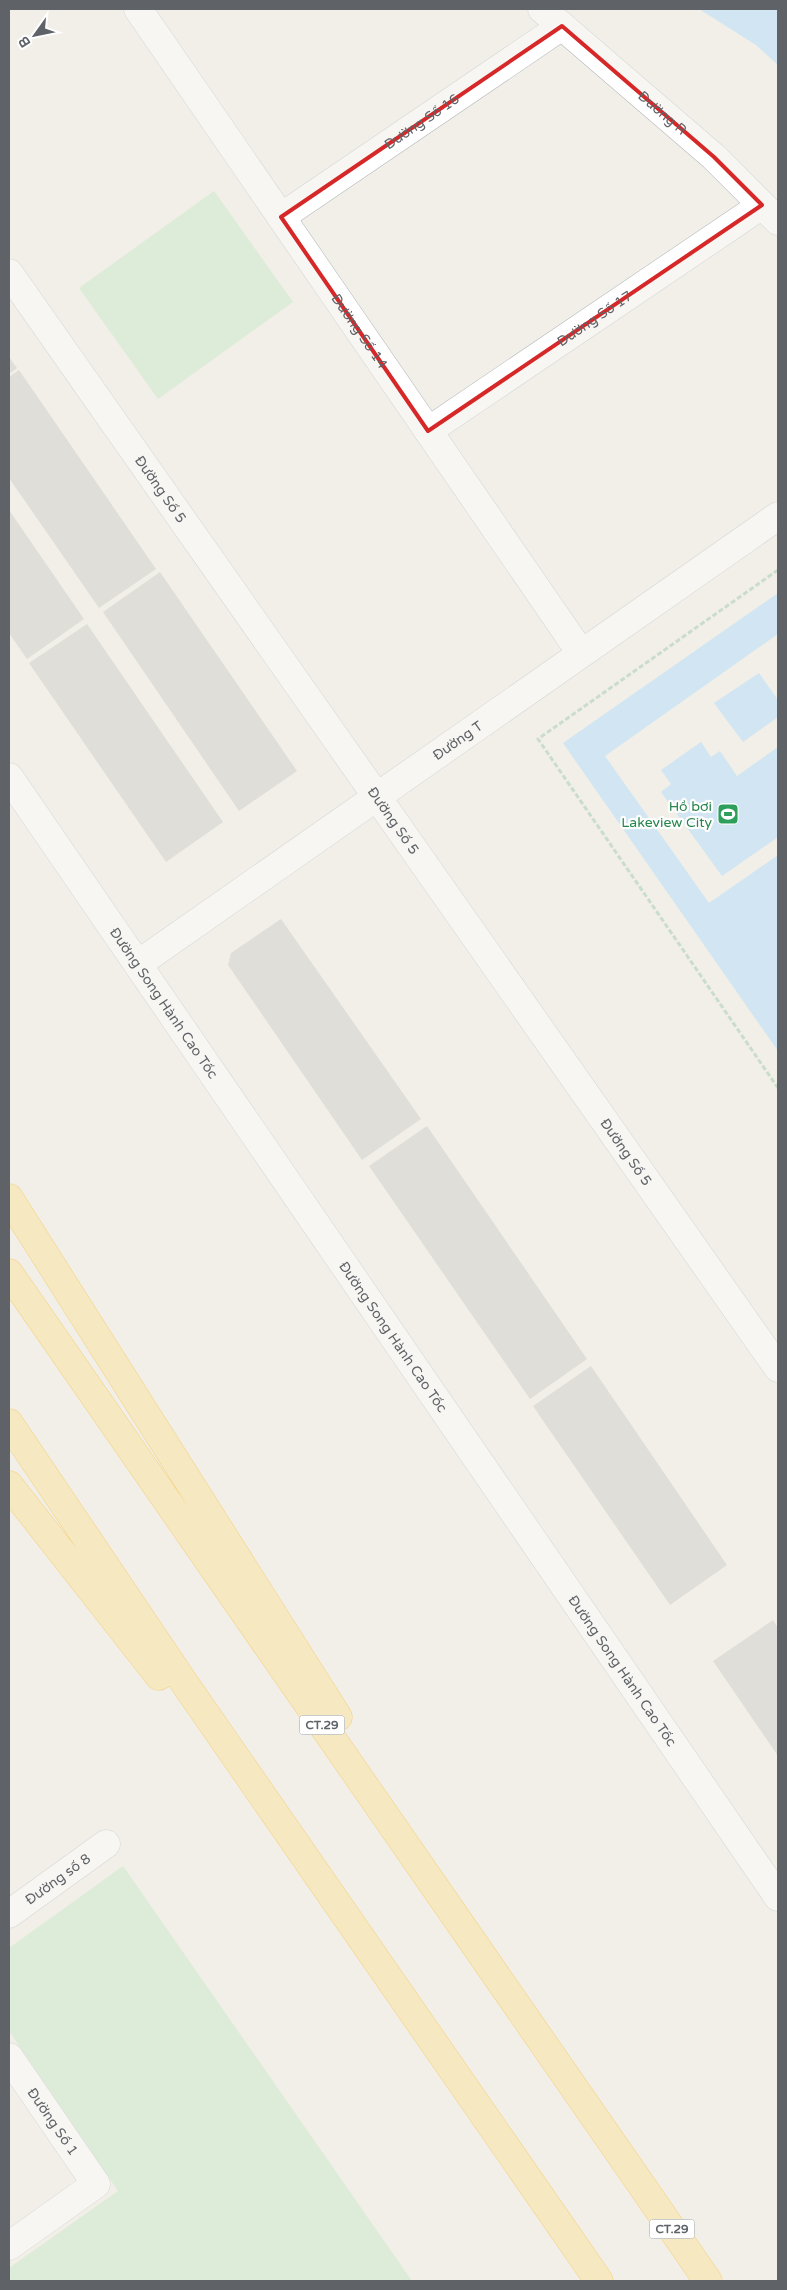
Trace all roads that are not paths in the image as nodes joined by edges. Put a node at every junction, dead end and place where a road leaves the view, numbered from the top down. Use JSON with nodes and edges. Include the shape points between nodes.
{"nodes":[{"id":1,"x":138,"y":9,"type":"edge"},
{"id":2,"x":542,"y":9,"type":"edge"},
{"id":3,"x":562,"y":26,"type":"junction"},
{"id":4,"x":770,"y":213,"type":"edge"},
{"id":5,"x":281,"y":217,"type":"junction"},
{"id":6,"x":9,"y":273,"type":"edge"},
{"id":7,"x":428,"y":431,"type":"junction"},
{"id":8,"x":778,"y":516,"type":"edge"},
{"id":9,"x":581,"y":653,"type":"junction"},
{"id":10,"x":9,"y":777,"type":"edge"},
{"id":11,"x":375,"y":797,"type":"junction"},
{"id":12,"x":138,"y":964,"type":"junction"},
{"id":13,"x":9,"y":1198,"type":"edge"},
{"id":14,"x":9,"y":1273,"type":"edge"},
{"id":15,"x":778,"y":1368,"type":"edge"},
{"id":16,"x":9,"y":1423,"type":"edge"},
{"id":17,"x":9,"y":1485,"type":"edge"},
{"id":18,"x":106,"y":1844,"type":"dead end"},
{"id":19,"x":778,"y":1897,"type":"edge"},
{"id":20,"x":9,"y":1914,"type":"edge"},
{"id":21,"x":9,"y":2057,"type":"edge"},
{"id":22,"x":636,"y":2178,"type":"junction"},
{"id":23,"x":530,"y":2184,"type":"junction"},
{"id":24,"x":9,"y":2246,"type":"edge"},
{"id":25,"x":599,"y":2281,"type":"edge"},
{"id":26,"x":708,"y":2281,"type":"edge"}],
"edges":[{"from":1,"to":5,"type":"street","name":"Đường Số 14"},
{"from":2,"to":3,"type":"street","name":"Đường R"},
{"from":3,"to":4,"type":"street","name":"Đường R","via":[[714,157]]},
{"from":3,"to":5,"type":"street","name":"Đường Số 16"},
{"from":4,"to":7,"type":"street","name":"Đường Số 17"},
{"from":5,"to":7,"type":"street","name":"Đường Số 14"},
{"from":6,"to":11,"type":"street","name":"Đường Số 5"},
{"from":7,"to":9,"type":"street","name":"Đường Số 14"},
{"from":8,"to":9,"type":"street","name":"Đường T"},
{"from":9,"to":11,"type":"street","name":"Đường T"},
{"from":10,"to":12,"type":"street","name":"Đường Song Hành Cao Tốc"},
{"from":11,"to":12,"type":"street","name":"Đường T"},
{"from":11,"to":15,"type":"street","name":"Đường Số 5"},
{"from":12,"to":19,"type":"street","name":"Đường Song Hành Cao Tốc"},
{"from":13,"to":22,"type":"highway","via":[[272,1614]]},
{"from":14,"to":22,"type":"highway","number":"CT.29"},
{"from":16,"to":23,"type":"highway"},
{"from":17,"to":23,"type":"highway","via":[[173,1693]]},
{"from":18,"to":20,"type":"street","name":"Đường số 8"},
{"from":21,"to":24,"type":"street","name":"Đường Số 1","via":[[96,2184]]},
{"from":22,"to":26,"type":"highway","number":"CT.29"},
{"from":23,"to":25,"type":"highway"}]}
